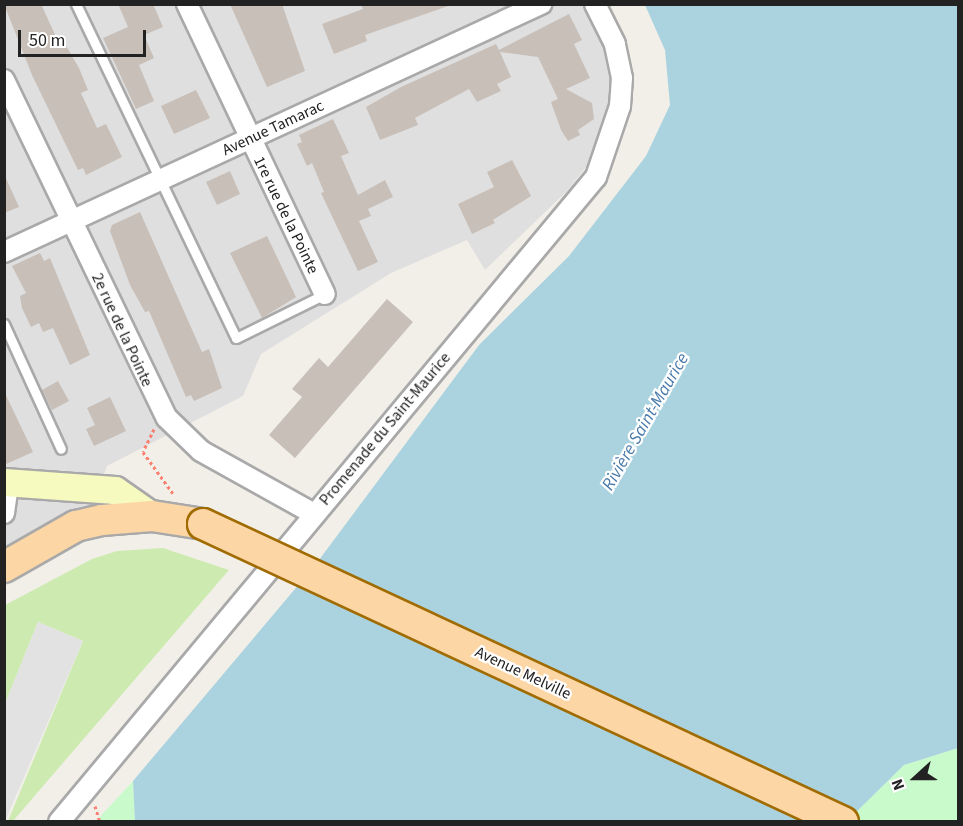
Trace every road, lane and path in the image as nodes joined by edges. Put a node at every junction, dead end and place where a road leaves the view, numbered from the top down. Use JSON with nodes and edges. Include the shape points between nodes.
{"nodes":[{"id":1,"x":76,"y":4,"type":"edge"},
{"id":2,"x":187,"y":4,"type":"edge"},
{"id":3,"x":541,"y":4,"type":"edge"},
{"id":4,"x":596,"y":4,"type":"edge"},
{"id":5,"x":4,"y":80,"type":"edge"},
{"id":6,"x":250,"y":139,"type":"junction"},
{"id":7,"x":158,"y":181,"type":"junction"},
{"id":8,"x":71,"y":221,"type":"junction"},
{"id":9,"x":4,"y":252,"type":"edge"},
{"id":10,"x":325,"y":294,"type":"joint"},
{"id":11,"x":4,"y":324,"type":"edge"},
{"id":12,"x":158,"y":427,"type":"dead end"},
{"id":13,"x":60,"y":449,"type":"dead end"},
{"id":14,"x":6,"y":483,"type":"edge"},
{"id":15,"x":178,"y":499,"type":"dead end"},
{"id":16,"x":4,"y":513,"type":"edge"},
{"id":17,"x":314,"y":514,"type":"junction"},
{"id":18,"x":152,"y":516,"type":"junction"},
{"id":19,"x":4,"y":567,"type":"edge"},
{"id":20,"x":59,"y":822,"type":"edge"},
{"id":21,"x":843,"y":822,"type":"edge"}],
"edges":[{"from":1,"to":7,"type":"lane"},
{"from":2,"to":6,"type":"street","name":"1re rue de la Pointe"},
{"from":3,"to":6,"type":"street","name":"Avenue Tamarac"},
{"from":4,"to":17,"type":"street","name":"Promenade du Saint-Maurice","via":[[615,44],[622,78],[620,106],[596,177]]},
{"from":5,"to":8,"type":"street","name":"2e rue de la Pointe"},
{"from":6,"to":7,"type":"street","name":"Avenue Tamarac"},
{"from":6,"to":10,"type":"street","name":"1re rue de la Pointe"},
{"from":7,"to":8,"type":"street","name":"Avenue Tamarac"},
{"from":7,"to":10,"type":"lane","via":[[236,338]]},
{"from":8,"to":9,"type":"street","name":"Avenue Tamarac"},
{"from":8,"to":17,"type":"street","name":"2e rue de la Pointe","via":[[167,418],[201,451]]},
{"from":11,"to":13,"type":"lane"},
{"from":12,"to":15,"type":"path","via":[[148,433],[143,452]]},
{"from":14,"to":16,"type":"street"},
{"from":14,"to":18,"type":"street","via":[[115,490]]},
{"from":17,"to":20,"type":"street","name":"Promenade du Saint-Maurice"},
{"from":18,"to":19,"type":"main road","name":"Avenue Melville","via":[[76,526]]},
{"from":18,"to":21,"type":"main road","name":"Avenue Melville","bridge":true,"via":[[203,524]]}]}
